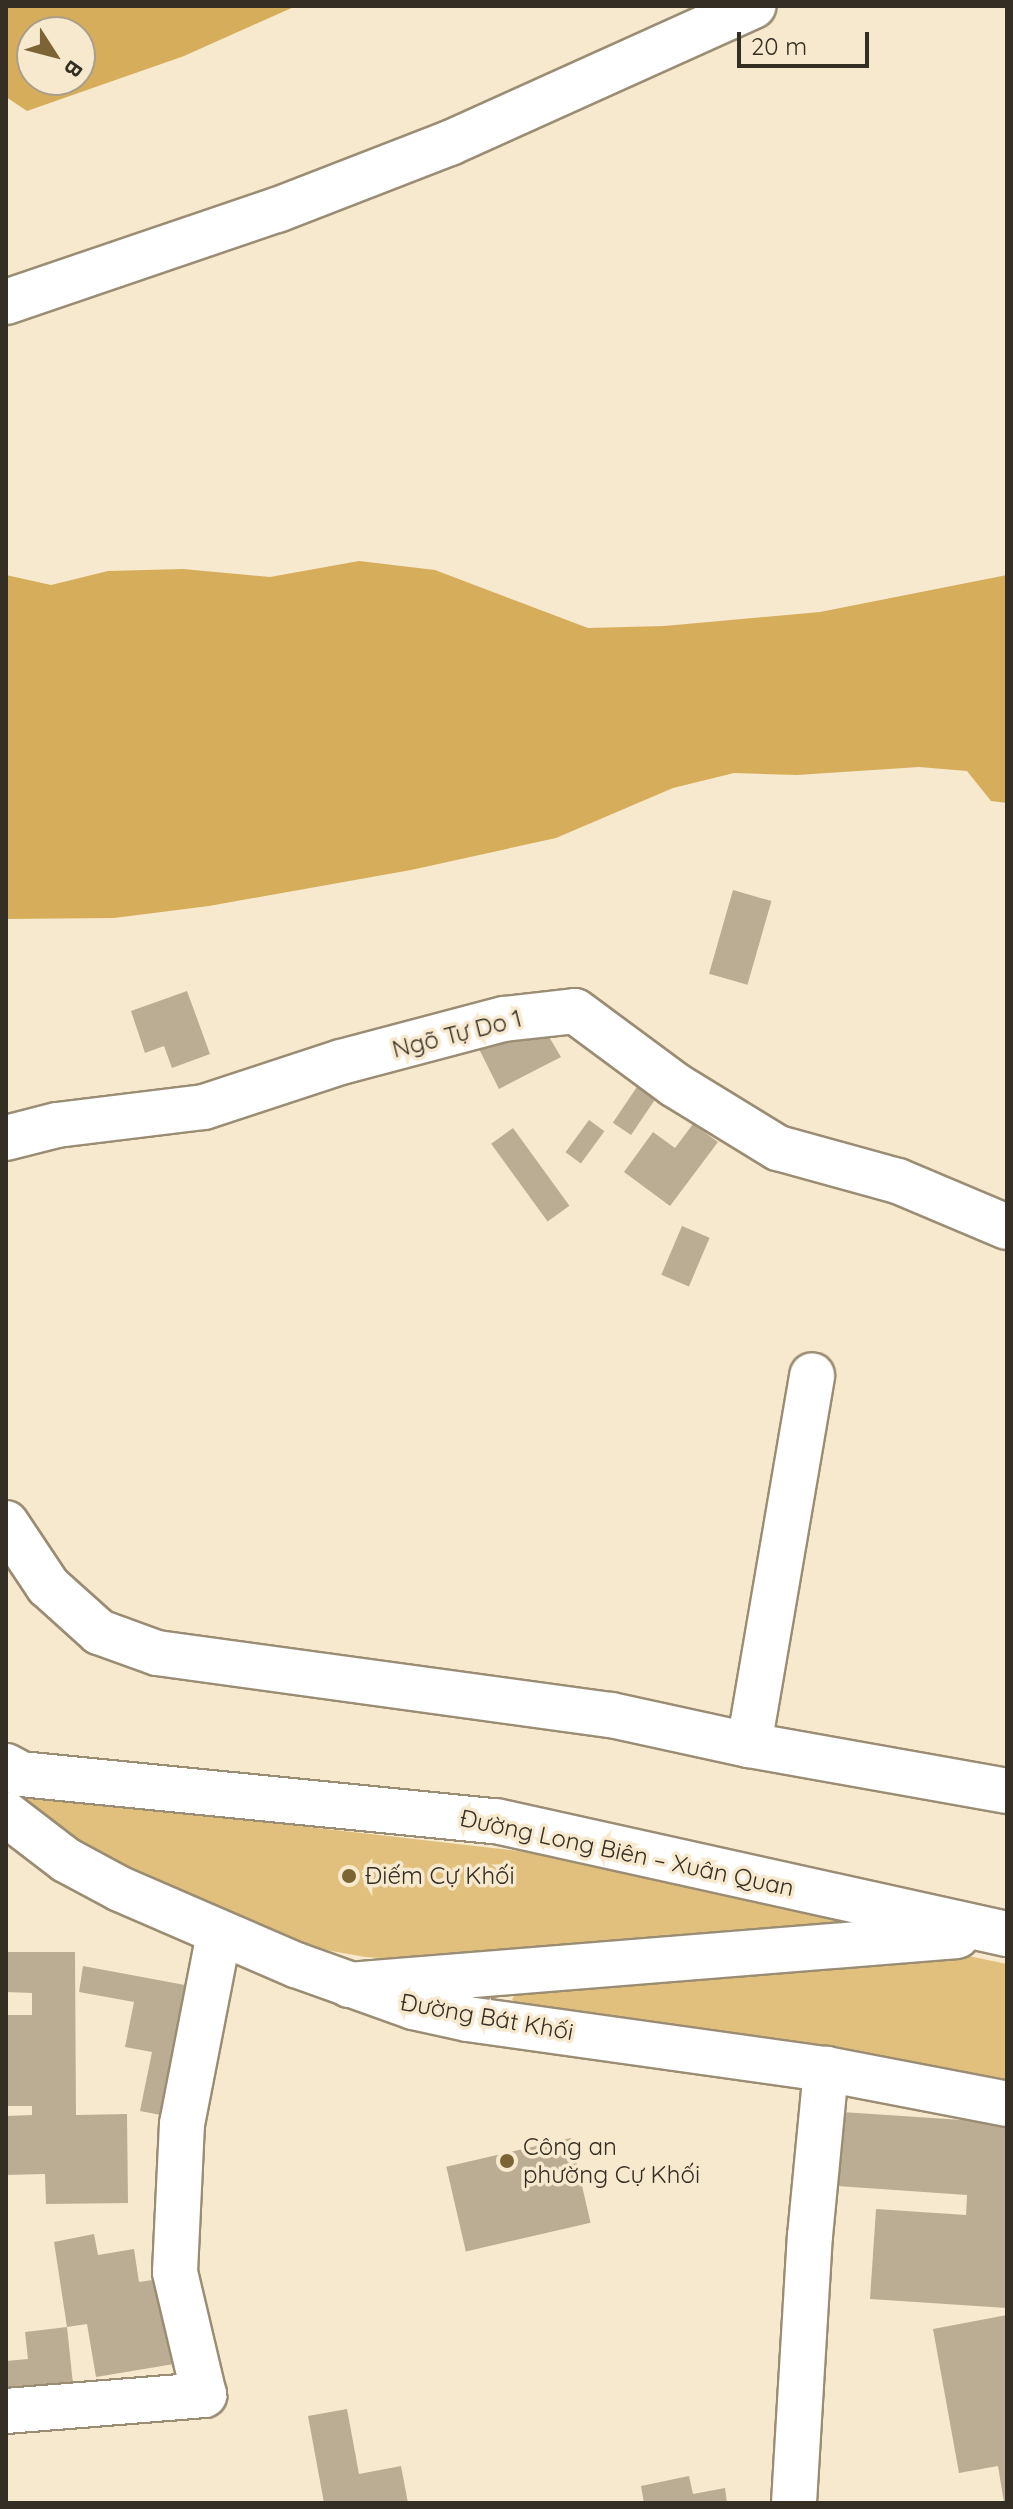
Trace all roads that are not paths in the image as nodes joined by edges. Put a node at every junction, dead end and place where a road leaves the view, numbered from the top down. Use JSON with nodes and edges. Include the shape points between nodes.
{"nodes":[{"id":1,"x":753,"y":6,"type":"edge"},
{"id":2,"x":6,"y":302,"type":"edge"},
{"id":3,"x":6,"y":1138,"type":"edge"},
{"id":4,"x":1007,"y":1227,"type":"edge"},
{"id":5,"x":812,"y":1375,"type":"dead end"},
{"id":6,"x":6,"y":1523,"type":"edge"},
{"id":7,"x":749,"y":1745,"type":"junction"},
{"id":8,"x":6,"y":1766,"type":"edge"},
{"id":9,"x":1007,"y":1791,"type":"edge"},
{"id":10,"x":6,"y":1814,"type":"edge"},
{"id":11,"x":1004,"y":1933,"type":"edge"},
{"id":12,"x":219,"y":1934,"type":"junction"},
{"id":13,"x":349,"y":1985,"type":"junction"},
{"id":14,"x":826,"y":2069,"type":"junction"},
{"id":15,"x":1007,"y":2104,"type":"edge"},
{"id":16,"x":6,"y":2411,"type":"edge"},
{"id":17,"x":794,"y":2503,"type":"edge"}],
"edges":[{"from":1,"to":2,"type":"street","via":[[450,143],[262,215]]},
{"from":3,"to":4,"type":"street","name":"Ngõ Tự Do 1","via":[[57,1125],[204,1107],[341,1062],[504,1019],[575,1011],[675,1085],[778,1148],[898,1181]]},
{"from":5,"to":7,"type":"street"},
{"from":6,"to":7,"type":"street","via":[[48,1586],[99,1632],[157,1653],[611,1715]]},
{"from":7,"to":9,"type":"street"},
{"from":8,"to":11,"type":"street","name":"Đường Long Biên – Xuân Quan","via":[[21,1774],[496,1821]]},
{"from":10,"to":12,"type":"street","name":"Đường Bát Khối","via":[[66,1860]]},
{"from":11,"to":13,"type":"street"},
{"from":12,"to":13,"type":"street","name":"Đường Bát Khối"},
{"from":12,"to":16,"type":"street","via":[[182,2124],[175,2272],[204,2395]]},
{"from":13,"to":14,"type":"street","name":"Đường Bát Khối","via":[[468,2019]]},
{"from":14,"to":15,"type":"street","name":"Đường Bát Khối"},
{"from":14,"to":17,"type":"street"}]}
